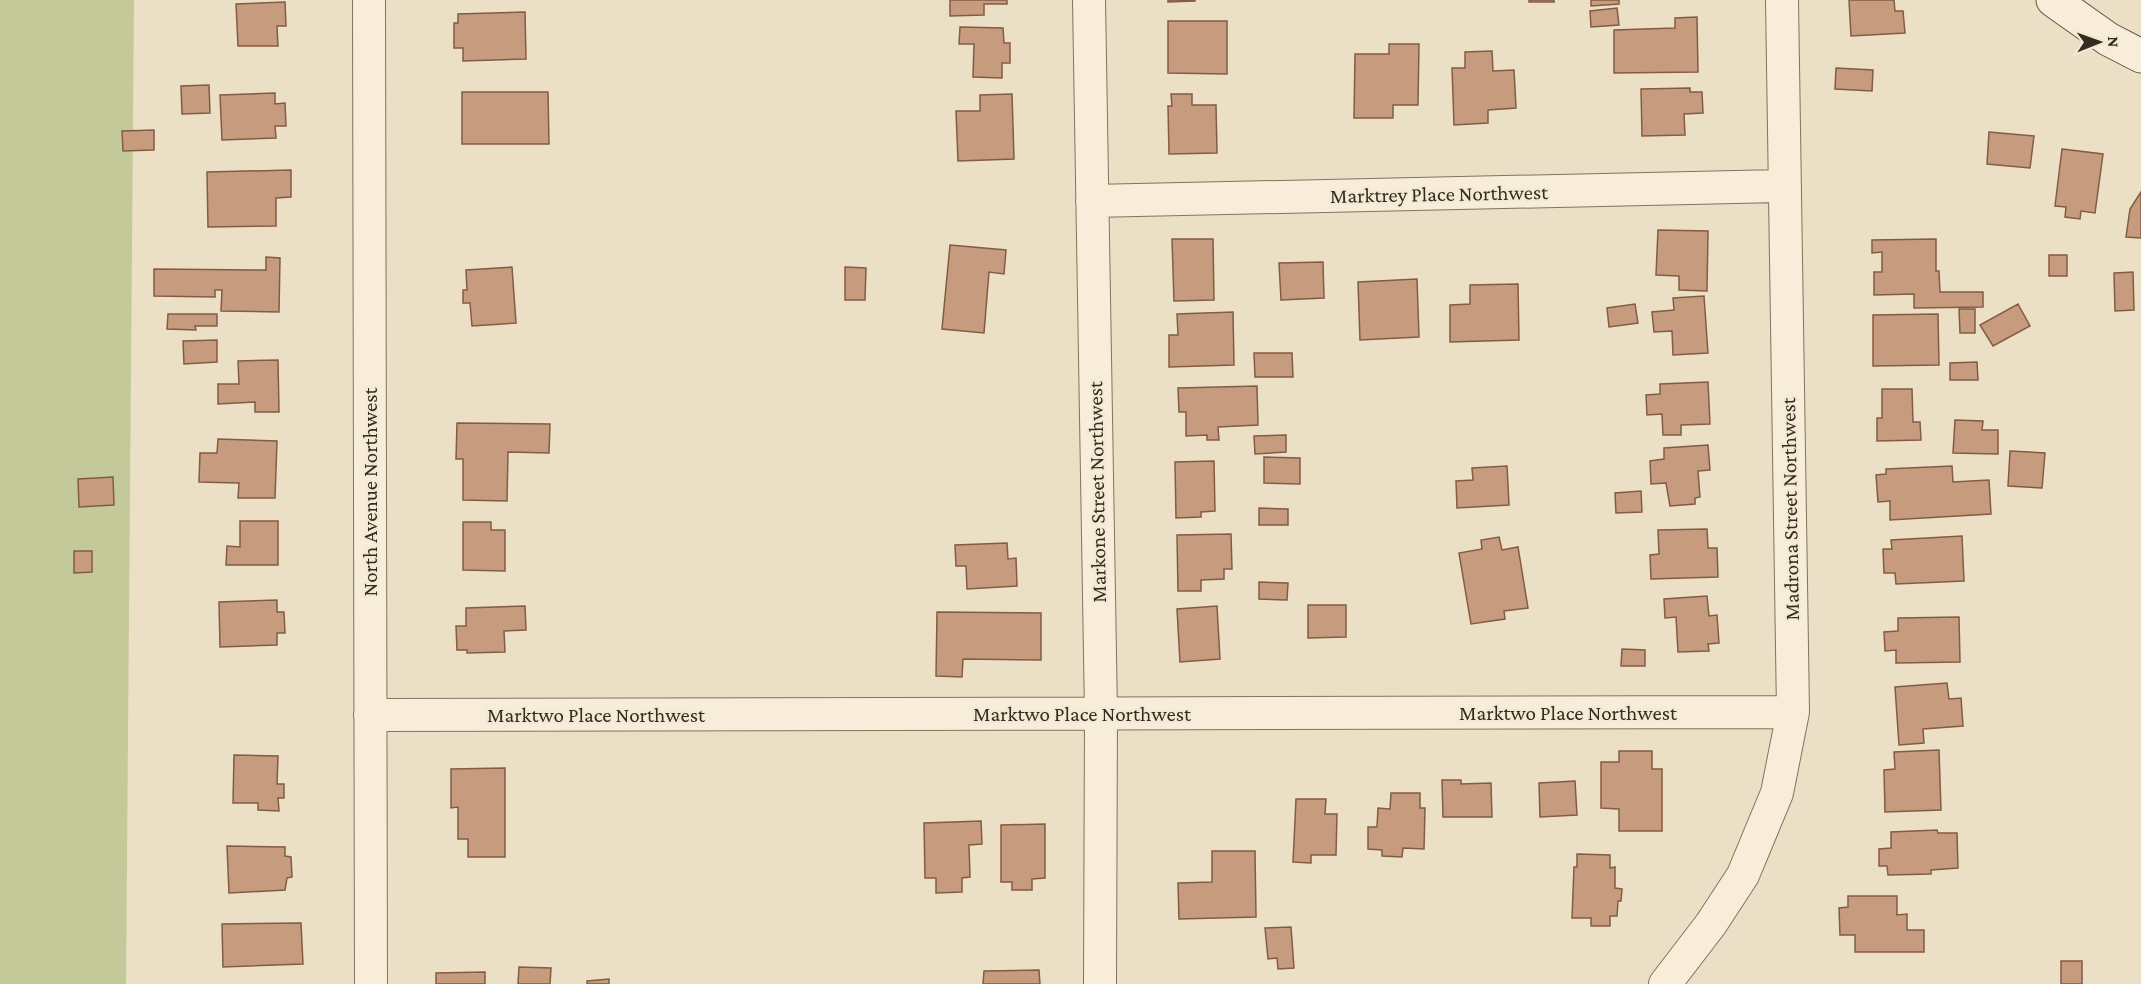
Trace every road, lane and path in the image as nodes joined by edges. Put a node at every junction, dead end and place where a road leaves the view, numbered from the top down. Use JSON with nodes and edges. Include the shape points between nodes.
{"nodes":[{"id":1,"x":369,"y":0,"type":"edge"},
{"id":2,"x":1089,"y":0,"type":"edge"},
{"id":3,"x":1782,"y":0,"type":"edge"},
{"id":4,"x":2053,"y":0,"type":"edge"},
{"id":5,"x":2141,"y":56,"type":"edge"},
{"id":6,"x":1785,"y":186,"type":"junction"},
{"id":7,"x":1092,"y":201,"type":"junction"},
{"id":8,"x":1793,"y":712,"type":"junction"},
{"id":9,"x":1101,"y":714,"type":"junction"},
{"id":10,"x":370,"y":716,"type":"junction"},
{"id":11,"x":371,"y":984,"type":"edge"},
{"id":12,"x":1100,"y":984,"type":"edge"},
{"id":13,"x":1665,"y":984,"type":"edge"}],
"edges":[{"from":1,"to":10,"type":"street","name":"North Avenue Northwest"},
{"from":2,"to":7,"type":"street","name":"Markone Street Northwest"},
{"from":3,"to":6,"type":"street","name":"Madrona Street Northwest"},
{"from":4,"to":5,"type":"street","via":[[2108,39]]},
{"from":6,"to":7,"type":"street","name":"Marktrey Place Northwest"},
{"from":6,"to":8,"type":"street","name":"Madrona Street Northwest"},
{"from":7,"to":9,"type":"street","name":"Markone Street Northwest"},
{"from":8,"to":9,"type":"street","name":"Marktwo Place Northwest"},
{"from":8,"to":13,"type":"street","name":"Madrona Street Northwest","via":[[1777,793],[1743,875]]},
{"from":9,"to":10,"type":"street","name":"Marktwo Place Northwest"},
{"from":9,"to":12,"type":"street","name":"Markone Street Northwest"},
{"from":10,"to":11,"type":"street","name":"North Avenue Northwest"}]}
